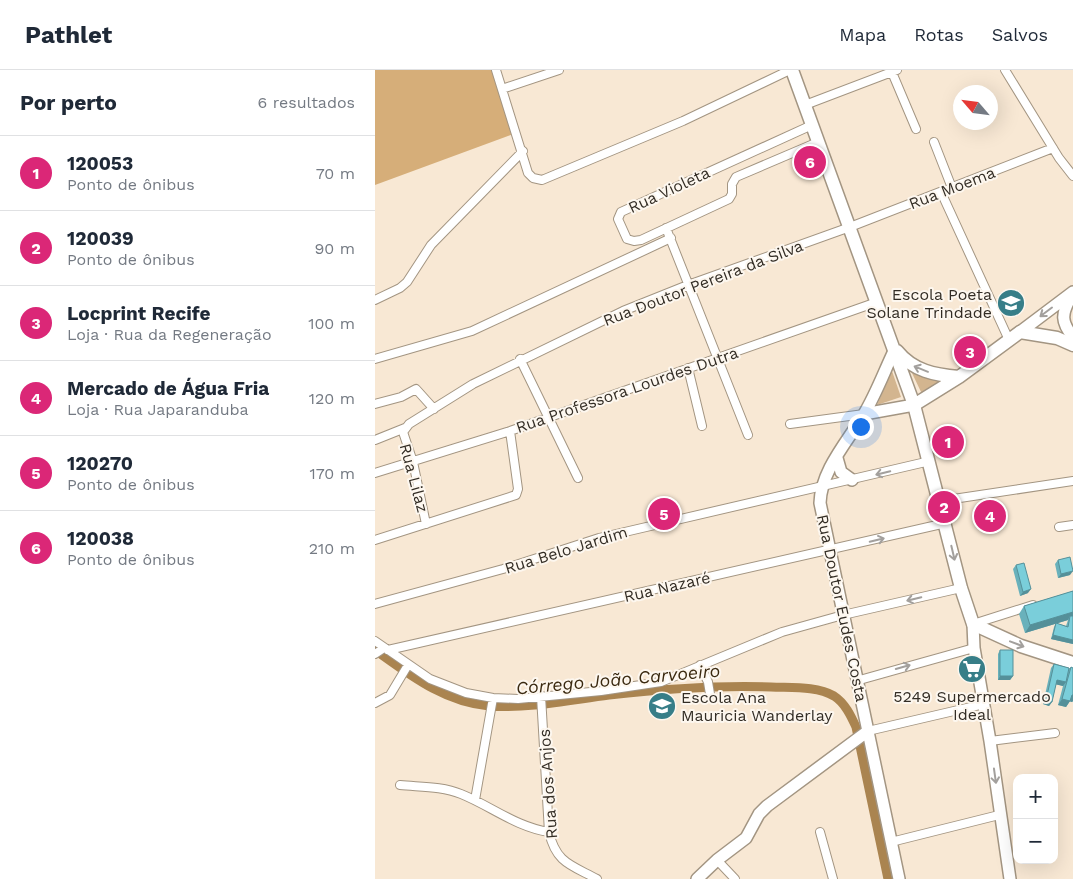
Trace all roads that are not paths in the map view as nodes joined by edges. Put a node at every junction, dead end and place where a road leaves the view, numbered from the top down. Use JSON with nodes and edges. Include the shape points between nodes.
{"nodes":[{"id":1,"x":496,"y":70,"type":"edge"},
{"id":2,"x":559,"y":70,"type":"edge"},
{"id":3,"x":791,"y":70,"type":"edge"},
{"id":4,"x":893,"y":70,"type":"edge"},
{"id":5,"x":1005,"y":70,"type":"edge"},
{"id":6,"x":502,"y":89,"type":"junction"},
{"id":7,"x":805,"y":106,"type":"junction"},
{"id":8,"x":811,"y":125,"type":"junction"},
{"id":9,"x":916,"y":129,"type":"dead end"},
{"id":10,"x":818,"y":142,"type":"junction"},
{"id":11,"x":934,"y":142,"type":"dead end"},
{"id":12,"x":1053,"y":148,"type":"junction"},
{"id":13,"x":523,"y":152,"type":"junction"},
{"id":14,"x":1073,"y":176,"type":"edge"},
{"id":15,"x":952,"y":188,"type":"junction"},
{"id":16,"x":941,"y":192,"type":"junction"},
{"id":17,"x":850,"y":227,"type":"junction"},
{"id":18,"x":669,"y":233,"type":"junction"},
{"id":19,"x":687,"y":285,"type":"junction"},
{"id":20,"x":1073,"y":293,"type":"edge"},
{"id":21,"x":375,"y":300,"type":"edge"},
{"id":22,"x":877,"y":302,"type":"junction"},
{"id":23,"x":1020,"y":332,"type":"junction"},
{"id":24,"x":1073,"y":337,"type":"edge"},
{"id":25,"x":1009,"y":340,"type":"junction"},
{"id":26,"x":1073,"y":345,"type":"edge"},
{"id":27,"x":893,"y":348,"type":"junction"},
{"id":28,"x":717,"y":358,"type":"junction"},
{"id":29,"x":375,"y":359,"type":"edge"},
{"id":30,"x":521,"y":359,"type":"junction"},
{"id":31,"x":688,"y":368,"type":"junction"},
{"id":32,"x":959,"y":377,"type":"junction"},
{"id":33,"x":375,"y":404,"type":"edge"},
{"id":34,"x":914,"y":405,"type":"junction"},
{"id":35,"x":434,"y":409,"type":"junction"},
{"id":36,"x":864,"y":414,"type":"junction"},
{"id":37,"x":547,"y":417,"type":"junction"},
{"id":38,"x":791,"y":424,"type":"dead end"},
{"id":39,"x":702,"y":426,"type":"dead end"},
{"id":40,"x":404,"y":430,"type":"junction"},
{"id":41,"x":510,"y":431,"type":"junction"},
{"id":42,"x":748,"y":435,"type":"dead end"},
{"id":43,"x":375,"y":440,"type":"edge"},
{"id":44,"x":837,"y":458,"type":"junction"},
{"id":45,"x":930,"y":461,"type":"junction"},
{"id":46,"x":413,"y":462,"type":"junction"},
{"id":47,"x":375,"y":473,"type":"edge"},
{"id":48,"x":578,"y":478,"type":"dead end"},
{"id":49,"x":852,"y":480,"type":"junction"},
{"id":50,"x":1073,"y":481,"type":"edge"},
{"id":51,"x":823,"y":484,"type":"junction"},
{"id":52,"x":940,"y":501,"type":"junction"},
{"id":53,"x":946,"y":523,"type":"junction"},
{"id":54,"x":426,"y":524,"type":"junction"},
{"id":55,"x":1073,"y":525,"type":"edge"},
{"id":56,"x":1059,"y":527,"type":"dead end"},
{"id":57,"x":375,"y":540,"type":"edge"},
{"id":58,"x":829,"y":551,"type":"junction"},
{"id":59,"x":961,"y":588,"type":"junction"},
{"id":60,"x":1046,"y":601,"type":"edge"},
{"id":61,"x":376,"y":605,"type":"edge"},
{"id":62,"x":843,"y":615,"type":"junction"},
{"id":63,"x":973,"y":624,"type":"junction"},
{"id":64,"x":375,"y":641,"type":"edge"},
{"id":65,"x":974,"y":648,"type":"junction"},
{"id":66,"x":386,"y":649,"type":"junction"},
{"id":67,"x":375,"y":654,"type":"edge"},
{"id":68,"x":1073,"y":663,"type":"edge"},
{"id":69,"x":700,"y":665,"type":"junction"},
{"id":70,"x":405,"y":670,"type":"junction"},
{"id":71,"x":856,"y":681,"type":"junction"},
{"id":72,"x":710,"y":694,"type":"dead end"},
{"id":73,"x":493,"y":701,"type":"junction"},
{"id":74,"x":375,"y":703,"type":"edge"},
{"id":75,"x":541,"y":703,"type":"junction"},
{"id":76,"x":984,"y":704,"type":"junction"},
{"id":77,"x":866,"y":733,"type":"junction"},
{"id":78,"x":1055,"y":734,"type":"dead end"},
{"id":79,"x":990,"y":741,"type":"junction"},
{"id":80,"x":400,"y":785,"type":"dead end"},
{"id":81,"x":475,"y":800,"type":"junction"},
{"id":82,"x":999,"y":815,"type":"junction"},
{"id":83,"x":549,"y":832,"type":"junction"},
{"id":84,"x":820,"y":832,"type":"dead end"},
{"id":85,"x":891,"y":842,"type":"junction"},
{"id":86,"x":717,"y":860,"type":"junction"},
{"id":87,"x":597,"y":879,"type":"edge"},
{"id":88,"x":697,"y":879,"type":"edge"},
{"id":89,"x":735,"y":879,"type":"edge"},
{"id":90,"x":833,"y":879,"type":"edge"},
{"id":91,"x":899,"y":879,"type":"edge"},
{"id":92,"x":1011,"y":879,"type":"edge"}],
"edges":[{"from":1,"to":6,"type":"street"},
{"from":2,"to":6,"type":"street"},
{"from":3,"to":7,"type":"main road"},
{"from":3,"to":13,"type":"street","via":[[683,121],[549,178],[533,178],[528,173]]},
{"from":4,"to":7,"type":"street"},
{"from":4,"to":9,"type":"street"},
{"from":5,"to":12,"type":"street"},
{"from":6,"to":13,"type":"street"},
{"from":7,"to":8,"type":"main road"},
{"from":8,"to":10,"type":"main road"},
{"from":8,"to":18,"type":"street","name":"Rua Violeta","via":[[630,208],[619,216],[630,241]]},
{"from":10,"to":17,"type":"main road"},
{"from":10,"to":18,"type":"street","name":"Rua Violeta","via":[[736,177],[729,199]]},
{"from":11,"to":15,"type":"street"},
{"from":12,"to":14,"type":"street"},
{"from":12,"to":15,"type":"street","name":"Rua Moema"},
{"from":13,"to":21,"type":"street","via":[[431,245],[407,282]]},
{"from":15,"to":16,"type":"street","name":"Rua Moema"},
{"from":16,"to":17,"type":"street","name":"Rua Moema"},
{"from":16,"to":25,"type":"street"},
{"from":17,"to":19,"type":"street","name":"Rua Doutor Pereira da Silva"},
{"from":17,"to":22,"type":"main road"},
{"from":18,"to":19,"type":"street"},
{"from":18,"to":29,"type":"street","via":[[472,331]]},
{"from":19,"to":28,"type":"street"},
{"from":19,"to":30,"type":"street","name":"Rua Doutor Pereira da Silva"},
{"from":20,"to":23,"type":"street","one_way":true},
{"from":20,"to":24,"type":"street","via":[[1062,313],[1063,322]]},
{"from":22,"to":27,"type":"main road"},
{"from":22,"to":28,"type":"street","name":"Rua Professora Lourdes Dutra"},
{"from":23,"to":25,"type":"main road"},
{"from":23,"to":26,"type":"main road","via":[[1057,338]]},
{"from":25,"to":32,"type":"main road"},
{"from":32,"to":27,"type":"main road","one_way":true,"via":[[916,368]]},
{"from":27,"to":34,"type":"main road"},
{"from":27,"to":36,"type":"street","name":"Rua Doutor Eudes Costa"},
{"from":28,"to":31,"type":"street","name":"Rua Professora Lourdes Dutra"},
{"from":28,"to":42,"type":"street"},
{"from":30,"to":35,"type":"street","name":"Rua Doutor Pereira da Silva"},
{"from":30,"to":37,"type":"street"},
{"from":31,"to":37,"type":"street","name":"Rua Professora Lourdes Dutra"},
{"from":31,"to":39,"type":"street"},
{"from":32,"to":34,"type":"main road"},
{"from":33,"to":35,"type":"street","via":[[401,398],[416,390]]},
{"from":34,"to":36,"type":"street"},
{"from":34,"to":45,"type":"main road"},
{"from":35,"to":40,"type":"street","name":"Rua Doutor Pereira da Silva"},
{"from":36,"to":38,"type":"street"},
{"from":36,"to":44,"type":"street","name":"Rua Doutor Eudes Costa"},
{"from":37,"to":41,"type":"street","name":"Rua Professora Lourdes Dutra"},
{"from":37,"to":48,"type":"street"},
{"from":40,"to":43,"type":"street","name":"Rua Doutor Pereira da Silva"},
{"from":40,"to":46,"type":"street","name":"Rua Lilaz"},
{"from":41,"to":46,"type":"street","name":"Rua Professora Lourdes Dutra"},
{"from":41,"to":54,"type":"street","via":[[518,492],[512,497]]},
{"from":44,"to":49,"type":"street","via":[[841,472]]},
{"from":44,"to":51,"type":"street","name":"Rua Doutor Eudes Costa"},
{"from":45,"to":49,"type":"street","name":"Rua Belo Jardim","one_way":true},
{"from":45,"to":52,"type":"main road"},
{"from":46,"to":47,"type":"street","name":"Rua Professora Lourdes Dutra"},
{"from":46,"to":54,"type":"street","name":"Rua Lilaz"},
{"from":49,"to":51,"type":"street","name":"Rua Belo Jardim"},
{"from":50,"to":52,"type":"street"},
{"from":51,"to":58,"type":"street","name":"Rua Doutor Eudes Costa","via":[[820,503]]},
{"from":51,"to":61,"type":"street","name":"Rua Belo Jardim","via":[[599,538]]},
{"from":52,"to":53,"type":"main road"},
{"from":58,"to":53,"type":"street","name":"Rua Nazaré","one_way":true},
{"from":53,"to":59,"type":"main road","one_way":true},
{"from":54,"to":57,"type":"street"},
{"from":55,"to":56,"type":"street"},
{"from":58,"to":62,"type":"street","name":"Rua Doutor Eudes Costa"},
{"from":58,"to":66,"type":"street","name":"Rua Nazaré"},
{"from":59,"to":62,"type":"street","one_way":true},
{"from":59,"to":63,"type":"main road"},
{"from":60,"to":63,"type":"street"},
{"from":62,"to":69,"type":"street","via":[[782,632]]},
{"from":62,"to":71,"type":"street","name":"Rua Doutor Eudes Costa"},
{"from":63,"to":65,"type":"street"},
{"from":63,"to":68,"type":"main road","one_way":true,"via":[[1021,646]]},
{"from":64,"to":66,"type":"street"},
{"from":71,"to":65,"type":"street","one_way":true},
{"from":65,"to":76,"type":"street"},
{"from":66,"to":67,"type":"street"},
{"from":66,"to":70,"type":"street"},
{"from":69,"to":72,"type":"street"},
{"from":69,"to":75,"type":"street","via":[[652,684]]},
{"from":70,"to":73,"type":"street"},
{"from":70,"to":74,"type":"street","via":[[390,695]]},
{"from":71,"to":77,"type":"street","name":"Rua Doutor Eudes Costa"},
{"from":73,"to":75,"type":"street","via":[[518,699]]},
{"from":73,"to":81,"type":"street"},
{"from":75,"to":83,"type":"street","name":"Rua dos Anjos"},
{"from":76,"to":77,"type":"street"},
{"from":76,"to":79,"type":"street"},
{"from":77,"to":85,"type":"street","name":"Rua Doutor Eudes Costa"},
{"from":77,"to":86,"type":"street","via":[[767,806],[746,838]]},
{"from":78,"to":79,"type":"street"},
{"from":79,"to":82,"type":"street","one_way":true},
{"from":80,"to":81,"type":"street","via":[[450,790]]},
{"from":81,"to":83,"type":"street","via":[[533,830]]},
{"from":82,"to":85,"type":"street"},
{"from":82,"to":92,"type":"street"},
{"from":83,"to":87,"type":"street","name":"Rua dos Anjos","via":[[557,856]]},
{"from":84,"to":90,"type":"street"},
{"from":85,"to":91,"type":"street","name":"Rua Doutor Eudes Costa"},
{"from":86,"to":88,"type":"street"},
{"from":86,"to":89,"type":"street"}]}
